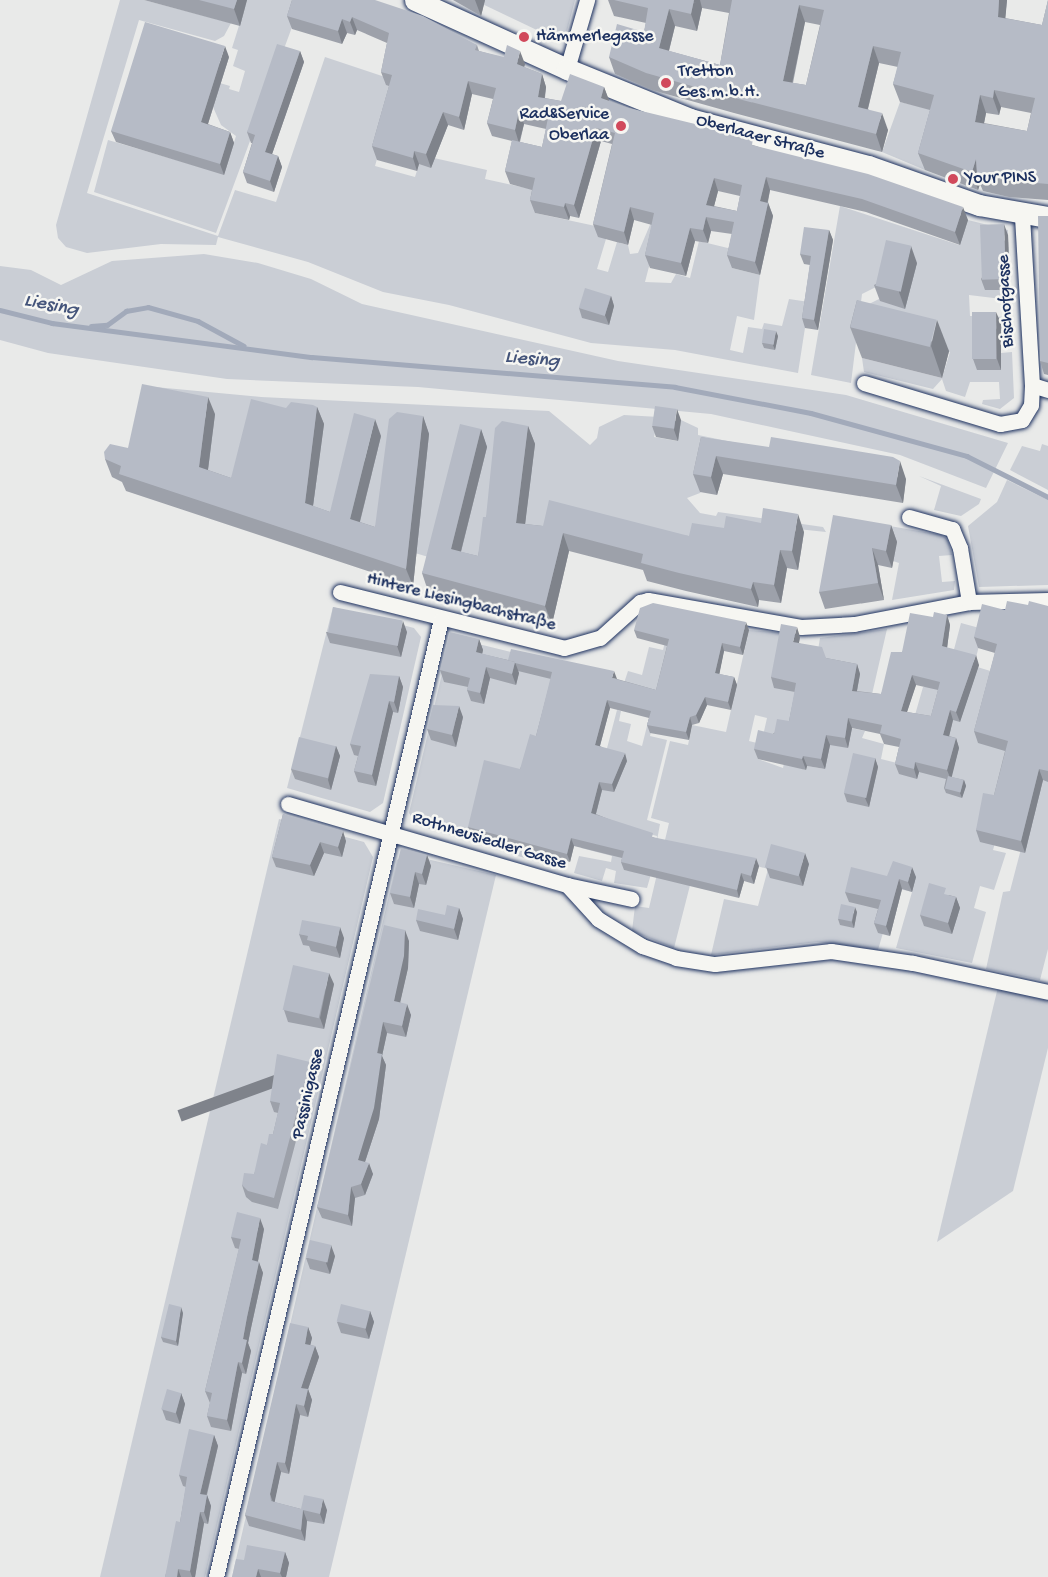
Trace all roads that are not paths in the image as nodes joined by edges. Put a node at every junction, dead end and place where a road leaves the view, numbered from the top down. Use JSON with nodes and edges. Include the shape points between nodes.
{"nodes":[{"id":1,"x":415,"y":0,"type":"edge"},
{"id":2,"x":587,"y":0,"type":"edge"},
{"id":3,"x":567,"y":69,"type":"junction"},
{"id":4,"x":1022,"y":215,"type":"junction"},
{"id":5,"x":1048,"y":217,"type":"edge"},
{"id":6,"x":864,"y":383,"type":"dead end"},
{"id":7,"x":1032,"y":385,"type":"junction"},
{"id":8,"x":1048,"y":390,"type":"edge"},
{"id":9,"x":909,"y":517,"type":"dead end"},
{"id":10,"x":340,"y":592,"type":"dead end"},
{"id":11,"x":1048,"y":600,"type":"edge"},
{"id":12,"x":969,"y":602,"type":"junction"},
{"id":13,"x":441,"y":619,"type":"junction"},
{"id":14,"x":288,"y":804,"type":"dead end"},
{"id":15,"x":390,"y":832,"type":"junction"},
{"id":16,"x":567,"y":885,"type":"junction"},
{"id":17,"x":632,"y":899,"type":"dead end"},
{"id":18,"x":1048,"y":992,"type":"edge"},
{"id":19,"x":216,"y":1577,"type":"edge"}],
"edges":[{"from":1,"to":3,"type":"main road","name":"Oberlaaer Straße"},
{"from":2,"to":3,"type":"street"},
{"from":3,"to":4,"type":"main road","name":"Oberlaaer Straße","via":[[690,119],[868,166]]},
{"from":4,"to":5,"type":"main road","name":"Oberlaaer Straße"},
{"from":4,"to":7,"type":"street","name":"Bischofgasse"},
{"from":6,"to":7,"type":"street","name":"Bischofgasse","via":[[1000,424],[1022,420],[1031,405]]},
{"from":7,"to":8,"type":"street"},
{"from":9,"to":12,"type":"street","via":[[952,529],[960,548]]},
{"from":10,"to":13,"type":"street","name":"Hintere Liesingbachstraße"},
{"from":11,"to":12,"type":"street","name":"Hintere Liesingbachstraße"},
{"from":12,"to":13,"type":"street","name":"Hintere Liesingbachstraße","via":[[854,624],[801,627],[643,600],[600,638],[564,648]]},
{"from":13,"to":15,"type":"street","name":"Passinigasse"},
{"from":14,"to":15,"type":"street","name":"Rothneusiedler Gasse"},
{"from":15,"to":16,"type":"street","name":"Rothneusiedler Gasse"},
{"from":15,"to":19,"type":"street","name":"Passinigasse"},
{"from":16,"to":17,"type":"street"},
{"from":16,"to":18,"type":"street","name":"Rothneusiedler Gasse","via":[[588,911],[616,931],[650,950],[688,962],[715,964],[831,951],[913,963]]}]}
